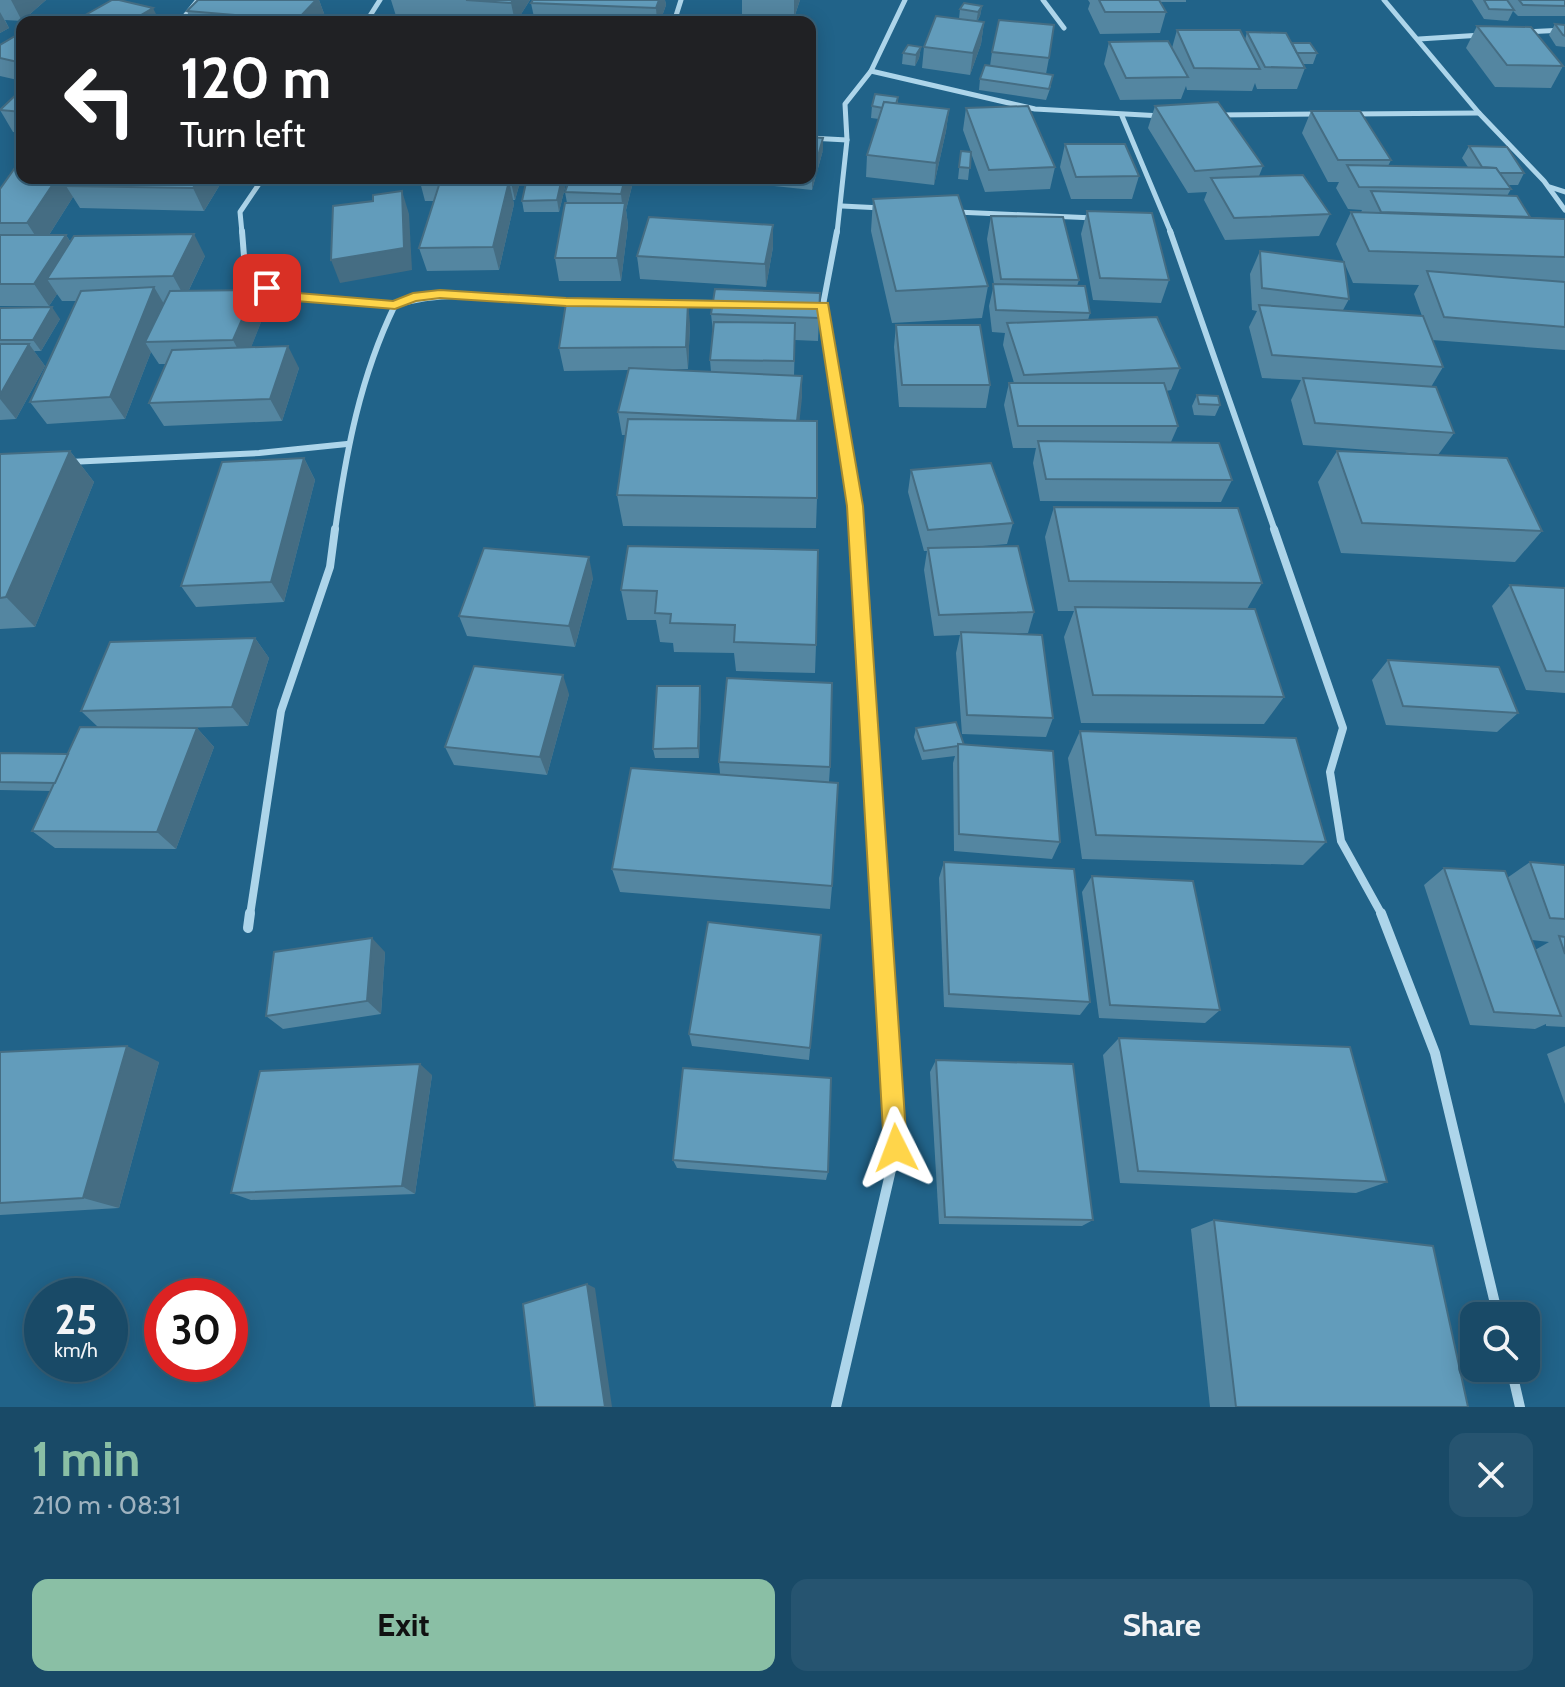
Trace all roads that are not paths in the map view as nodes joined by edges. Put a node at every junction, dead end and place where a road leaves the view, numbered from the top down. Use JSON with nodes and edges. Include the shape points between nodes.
{"nodes":[{"id":1,"x":198,"y":0,"type":"edge"},
{"id":2,"x":905,"y":0,"type":"edge"},
{"id":3,"x":1043,"y":0,"type":"edge"},
{"id":4,"x":1384,"y":0,"type":"edge"},
{"id":5,"x":185,"y":16,"type":"edge"},
{"id":6,"x":1064,"y":28,"type":"dead end"},
{"id":7,"x":1565,"y":30,"type":"edge"},
{"id":8,"x":1509,"y":33,"type":"edge"},
{"id":9,"x":1494,"y":34,"type":"edge"},
{"id":10,"x":1419,"y":39,"type":"junction"},
{"id":11,"x":871,"y":71,"type":"junction"},
{"id":12,"x":1479,"y":113,"type":"junction"},
{"id":13,"x":1324,"y":114,"type":"edge"},
{"id":14,"x":1339,"y":114,"type":"edge"},
{"id":15,"x":1215,"y":115,"type":"edge"},
{"id":16,"x":1122,"y":116,"type":"junction"},
{"id":17,"x":1168,"y":116,"type":"edge"},
{"id":18,"x":816,"y":138,"type":"edge"},
{"id":19,"x":847,"y":140,"type":"junction"},
{"id":20,"x":1544,"y":181,"type":"junction"},
{"id":21,"x":259,"y":184,"type":"edge"},
{"id":22,"x":1565,"y":192,"type":"edge"},
{"id":23,"x":842,"y":206,"type":"junction"},
{"id":24,"x":885,"y":208,"type":"edge"},
{"id":25,"x":1565,"y":210,"type":"edge"},
{"id":26,"x":942,"y":211,"type":"edge"},
{"id":27,"x":1106,"y":219,"type":"edge"},
{"id":28,"x":1152,"y":221,"type":"edge"},
{"id":29,"x":1167,"y":222,"type":"junction"},
{"id":30,"x":732,"y":303,"type":"edge"},
{"id":31,"x":395,"y":305,"type":"junction"},
{"id":32,"x":808,"y":305,"type":"edge"},
{"id":33,"x":823,"y":305,"type":"junction"},
{"id":34,"x":347,"y":444,"type":"junction"},
{"id":35,"x":61,"y":462,"type":"edge"},
{"id":36,"x":248,"y":928,"type":"dead end"},
{"id":37,"x":1495,"y":1302,"type":"edge"},
{"id":38,"x":1514,"y":1382,"type":"edge"},
{"id":39,"x":836,"y":1407,"type":"edge"},
{"id":40,"x":1520,"y":1407,"type":"edge"}],
"edges":[{"from":1,"to":5,"type":"street"},
{"from":2,"to":11,"type":"street"},
{"from":3,"to":6,"type":"street"},
{"from":4,"to":10,"type":"street"},
{"from":7,"to":8,"type":"street"},
{"from":9,"to":10,"type":"street"},
{"from":10,"to":12,"type":"street"},
{"from":11,"to":16,"type":"street","via":[[1035,109]]},
{"from":11,"to":19,"type":"street","via":[[845,104]]},
{"from":12,"to":14,"type":"street"},
{"from":12,"to":20,"type":"street"},
{"from":13,"to":15,"type":"street"},
{"from":16,"to":17,"type":"street"},
{"from":16,"to":29,"type":"street"},
{"from":18,"to":19,"type":"street"},
{"from":19,"to":23,"type":"street"},
{"from":20,"to":22,"type":"street"},
{"from":20,"to":25,"type":"street"},
{"from":21,"to":31,"type":"street","via":[[240,212],[252,280],[283,296]]},
{"from":23,"to":24,"type":"street"},
{"from":23,"to":33,"type":"street"},
{"from":26,"to":27,"type":"street"},
{"from":28,"to":29,"type":"street"},
{"from":29,"to":37,"type":"street","via":[[1343,728],[1330,772],[1341,841],[1384,919],[1435,1053]]},
{"from":30,"to":31,"type":"street","via":[[566,302],[440,294]]},
{"from":31,"to":34,"type":"street","via":[[374,348]]},
{"from":32,"to":33,"type":"street"},
{"from":33,"to":39,"type":"street","via":[[855,506],[896,1148]]},
{"from":34,"to":35,"type":"street"},
{"from":34,"to":36,"type":"street","via":[[330,567],[281,711]]},
{"from":38,"to":40,"type":"street"}]}
